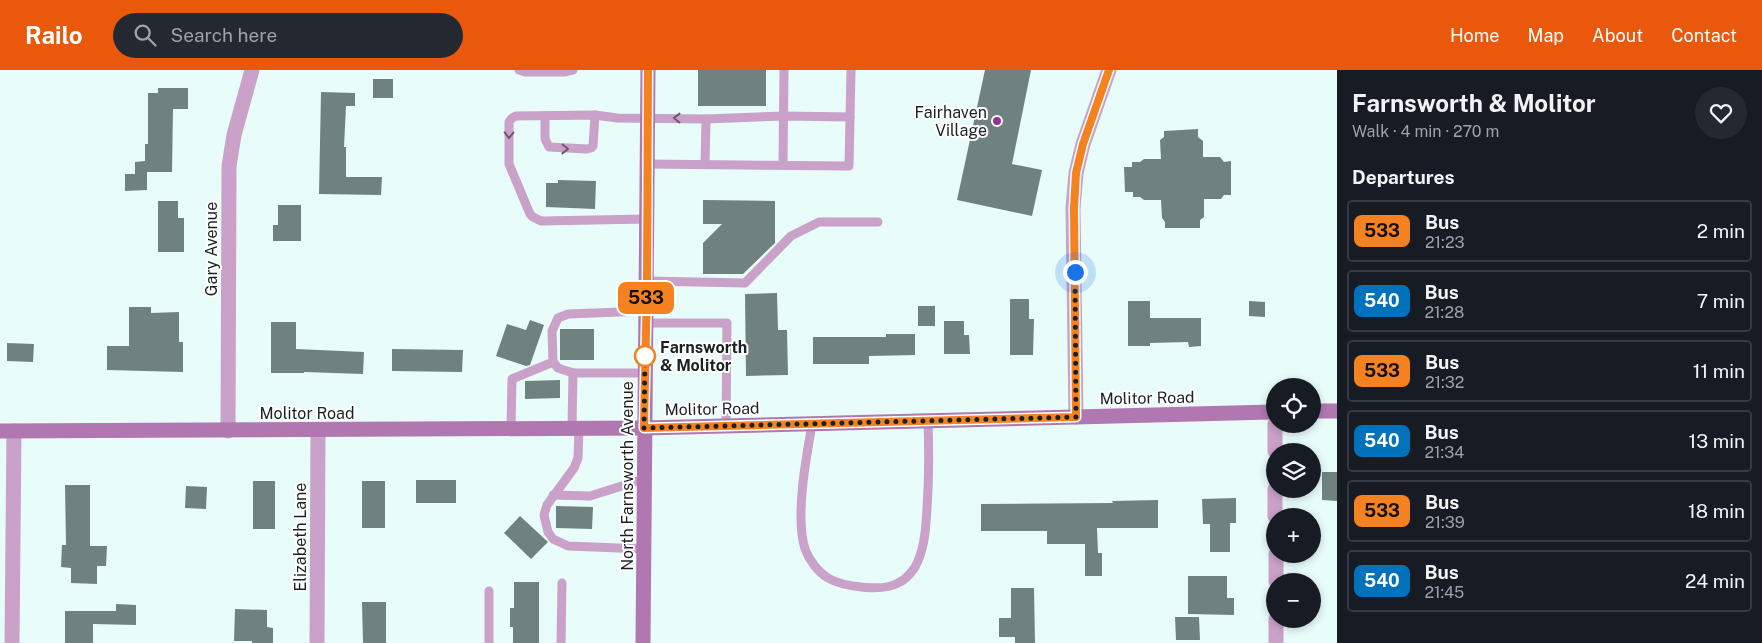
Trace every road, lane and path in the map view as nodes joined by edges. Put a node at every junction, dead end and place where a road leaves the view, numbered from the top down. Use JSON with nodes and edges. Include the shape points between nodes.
{"nodes":[{"id":1,"x":252,"y":70,"type":"edge"},
{"id":2,"x":519,"y":70,"type":"edge"},
{"id":3,"x":573,"y":70,"type":"edge"},
{"id":4,"x":648,"y":70,"type":"edge"},
{"id":5,"x":784,"y":70,"type":"edge"},
{"id":6,"x":851,"y":70,"type":"edge"},
{"id":7,"x":1110,"y":70,"type":"edge"},
{"id":8,"x":595,"y":115,"type":"junction"},
{"id":9,"x":545,"y":116,"type":"junction"},
{"id":10,"x":784,"y":116,"type":"junction"},
{"id":11,"x":850,"y":117,"type":"junction"},
{"id":12,"x":648,"y":118,"type":"junction"},
{"id":13,"x":706,"y":119,"type":"junction"},
{"id":14,"x":647,"y":164,"type":"junction"},
{"id":15,"x":705,"y":164,"type":"junction"},
{"id":16,"x":783,"y":166,"type":"junction"},
{"id":17,"x":647,"y":220,"type":"junction"},
{"id":18,"x":878,"y":222,"type":"dead end"},
{"id":19,"x":647,"y":281,"type":"junction"},
{"id":20,"x":646,"y":317,"type":"junction"},
{"id":21,"x":553,"y":362,"type":"junction"},
{"id":22,"x":573,"y":373,"type":"junction"},
{"id":23,"x":645,"y":373,"type":"junction"},
{"id":24,"x":1321,"y":411,"type":"edge"},
{"id":25,"x":1337,"y":411,"type":"edge"},
{"id":26,"x":1266,"y":412,"type":"edge"},
{"id":27,"x":1076,"y":417,"type":"junction"},
{"id":28,"x":928,"y":421,"type":"junction"},
{"id":29,"x":812,"y":425,"type":"junction"},
{"id":30,"x":726,"y":426,"type":"junction"},
{"id":31,"x":576,"y":428,"type":"junction"},
{"id":32,"x":644,"y":428,"type":"junction"},
{"id":33,"x":511,"y":429,"type":"junction"},
{"id":34,"x":7,"y":431,"type":"edge"},
{"id":35,"x":228,"y":431,"type":"junction"},
{"id":36,"x":318,"y":431,"type":"junction"},
{"id":37,"x":644,"y":479,"type":"junction"},
{"id":38,"x":553,"y":495,"type":"junction"},
{"id":39,"x":644,"y":549,"type":"junction"},
{"id":40,"x":562,"y":582,"type":"dead end"},
{"id":41,"x":489,"y":591,"type":"dead end"},
{"id":42,"x":1276,"y":628,"type":"edge"},
{"id":43,"x":12,"y":643,"type":"edge"},
{"id":44,"x":317,"y":643,"type":"edge"},
{"id":45,"x":489,"y":643,"type":"edge"},
{"id":46,"x":561,"y":643,"type":"edge"},
{"id":47,"x":643,"y":643,"type":"edge"},
{"id":48,"x":1276,"y":643,"type":"edge"}],
"edges":[{"from":1,"to":35,"type":"street","name":"Gary Avenue","via":[[229,166]]},
{"from":2,"to":3,"type":"lane"},
{"from":4,"to":12,"type":"street","name":"North Farnsworth Avenue"},
{"from":5,"to":10,"type":"lane"},
{"from":6,"to":11,"type":"lane"},
{"from":7,"to":27,"type":"street","via":[[1076,173]]},
{"from":8,"to":9,"type":"lane"},
{"from":9,"to":8,"type":"lane","one_way":true,"via":[[545,139],[549,147],[587,149],[593,146]]},
{"from":8,"to":12,"type":"lane"},
{"from":9,"to":17,"type":"lane","one_way":true,"via":[[516,116],[509,122],[508,164],[533,218],[541,221]]},
{"from":10,"to":11,"type":"lane"},
{"from":10,"to":13,"type":"lane"},
{"from":10,"to":16,"type":"lane"},
{"from":11,"to":16,"type":"lane","via":[[850,166]]},
{"from":13,"to":12,"type":"lane","one_way":true},
{"from":12,"to":14,"type":"street","name":"North Farnsworth Avenue"},
{"from":13,"to":15,"type":"lane"},
{"from":14,"to":15,"type":"lane"},
{"from":14,"to":17,"type":"street","name":"North Farnsworth Avenue"},
{"from":15,"to":16,"type":"lane"},
{"from":17,"to":19,"type":"street","name":"North Farnsworth Avenue"},
{"from":18,"to":19,"type":"lane","via":[[818,222],[792,236],[745,283]]},
{"from":19,"to":20,"type":"street","name":"North Farnsworth Avenue"},
{"from":20,"to":21,"type":"lane","via":[[568,314],[558,318],[552,331]]},
{"from":20,"to":23,"type":"street","name":"North Farnsworth Avenue"},
{"from":20,"to":30,"type":"lane","via":[[728,323]]},
{"from":21,"to":22,"type":"lane","via":[[558,368]]},
{"from":21,"to":33,"type":"lane","via":[[512,379]]},
{"from":22,"to":23,"type":"lane"},
{"from":22,"to":31,"type":"lane"},
{"from":23,"to":32,"type":"street","name":"North Farnsworth Avenue"},
{"from":24,"to":25,"type":"street"},
{"from":26,"to":27,"type":"street","name":"Molitor Road"},
{"from":27,"to":28,"type":"street","name":"Molitor Road"},
{"from":28,"to":29,"type":"street","name":"Molitor Road"},
{"from":28,"to":29,"type":"lane","via":[[929,474],[922,548],[910,574],[898,584],[882,587],[847,585],[828,578],[816,568],[805,550],[801,528],[804,466]]},
{"from":29,"to":30,"type":"street","name":"Molitor Road"},
{"from":30,"to":32,"type":"street","name":"Molitor Road"},
{"from":31,"to":32,"type":"street","name":"Molitor Road"},
{"from":31,"to":33,"type":"street","name":"Molitor Road"},
{"from":31,"to":38,"type":"lane","via":[[578,458]]},
{"from":32,"to":37,"type":"street","name":"North Farnsworth Avenue"},
{"from":33,"to":36,"type":"street","name":"Molitor Road"},
{"from":34,"to":35,"type":"street","name":"Molitor Road"},
{"from":34,"to":43,"type":"street"},
{"from":35,"to":36,"type":"street","name":"Molitor Road"},
{"from":36,"to":44,"type":"street","name":"Elizabeth Lane"},
{"from":37,"to":38,"type":"lane","via":[[590,496]]},
{"from":37,"to":39,"type":"street","name":"North Farnsworth Avenue"},
{"from":38,"to":39,"type":"lane","via":[[544,515],[553,539],[568,546]]},
{"from":39,"to":47,"type":"street","name":"North Farnsworth Avenue"},
{"from":40,"to":46,"type":"lane"},
{"from":41,"to":45,"type":"lane"},
{"from":42,"to":48,"type":"street"}]}
